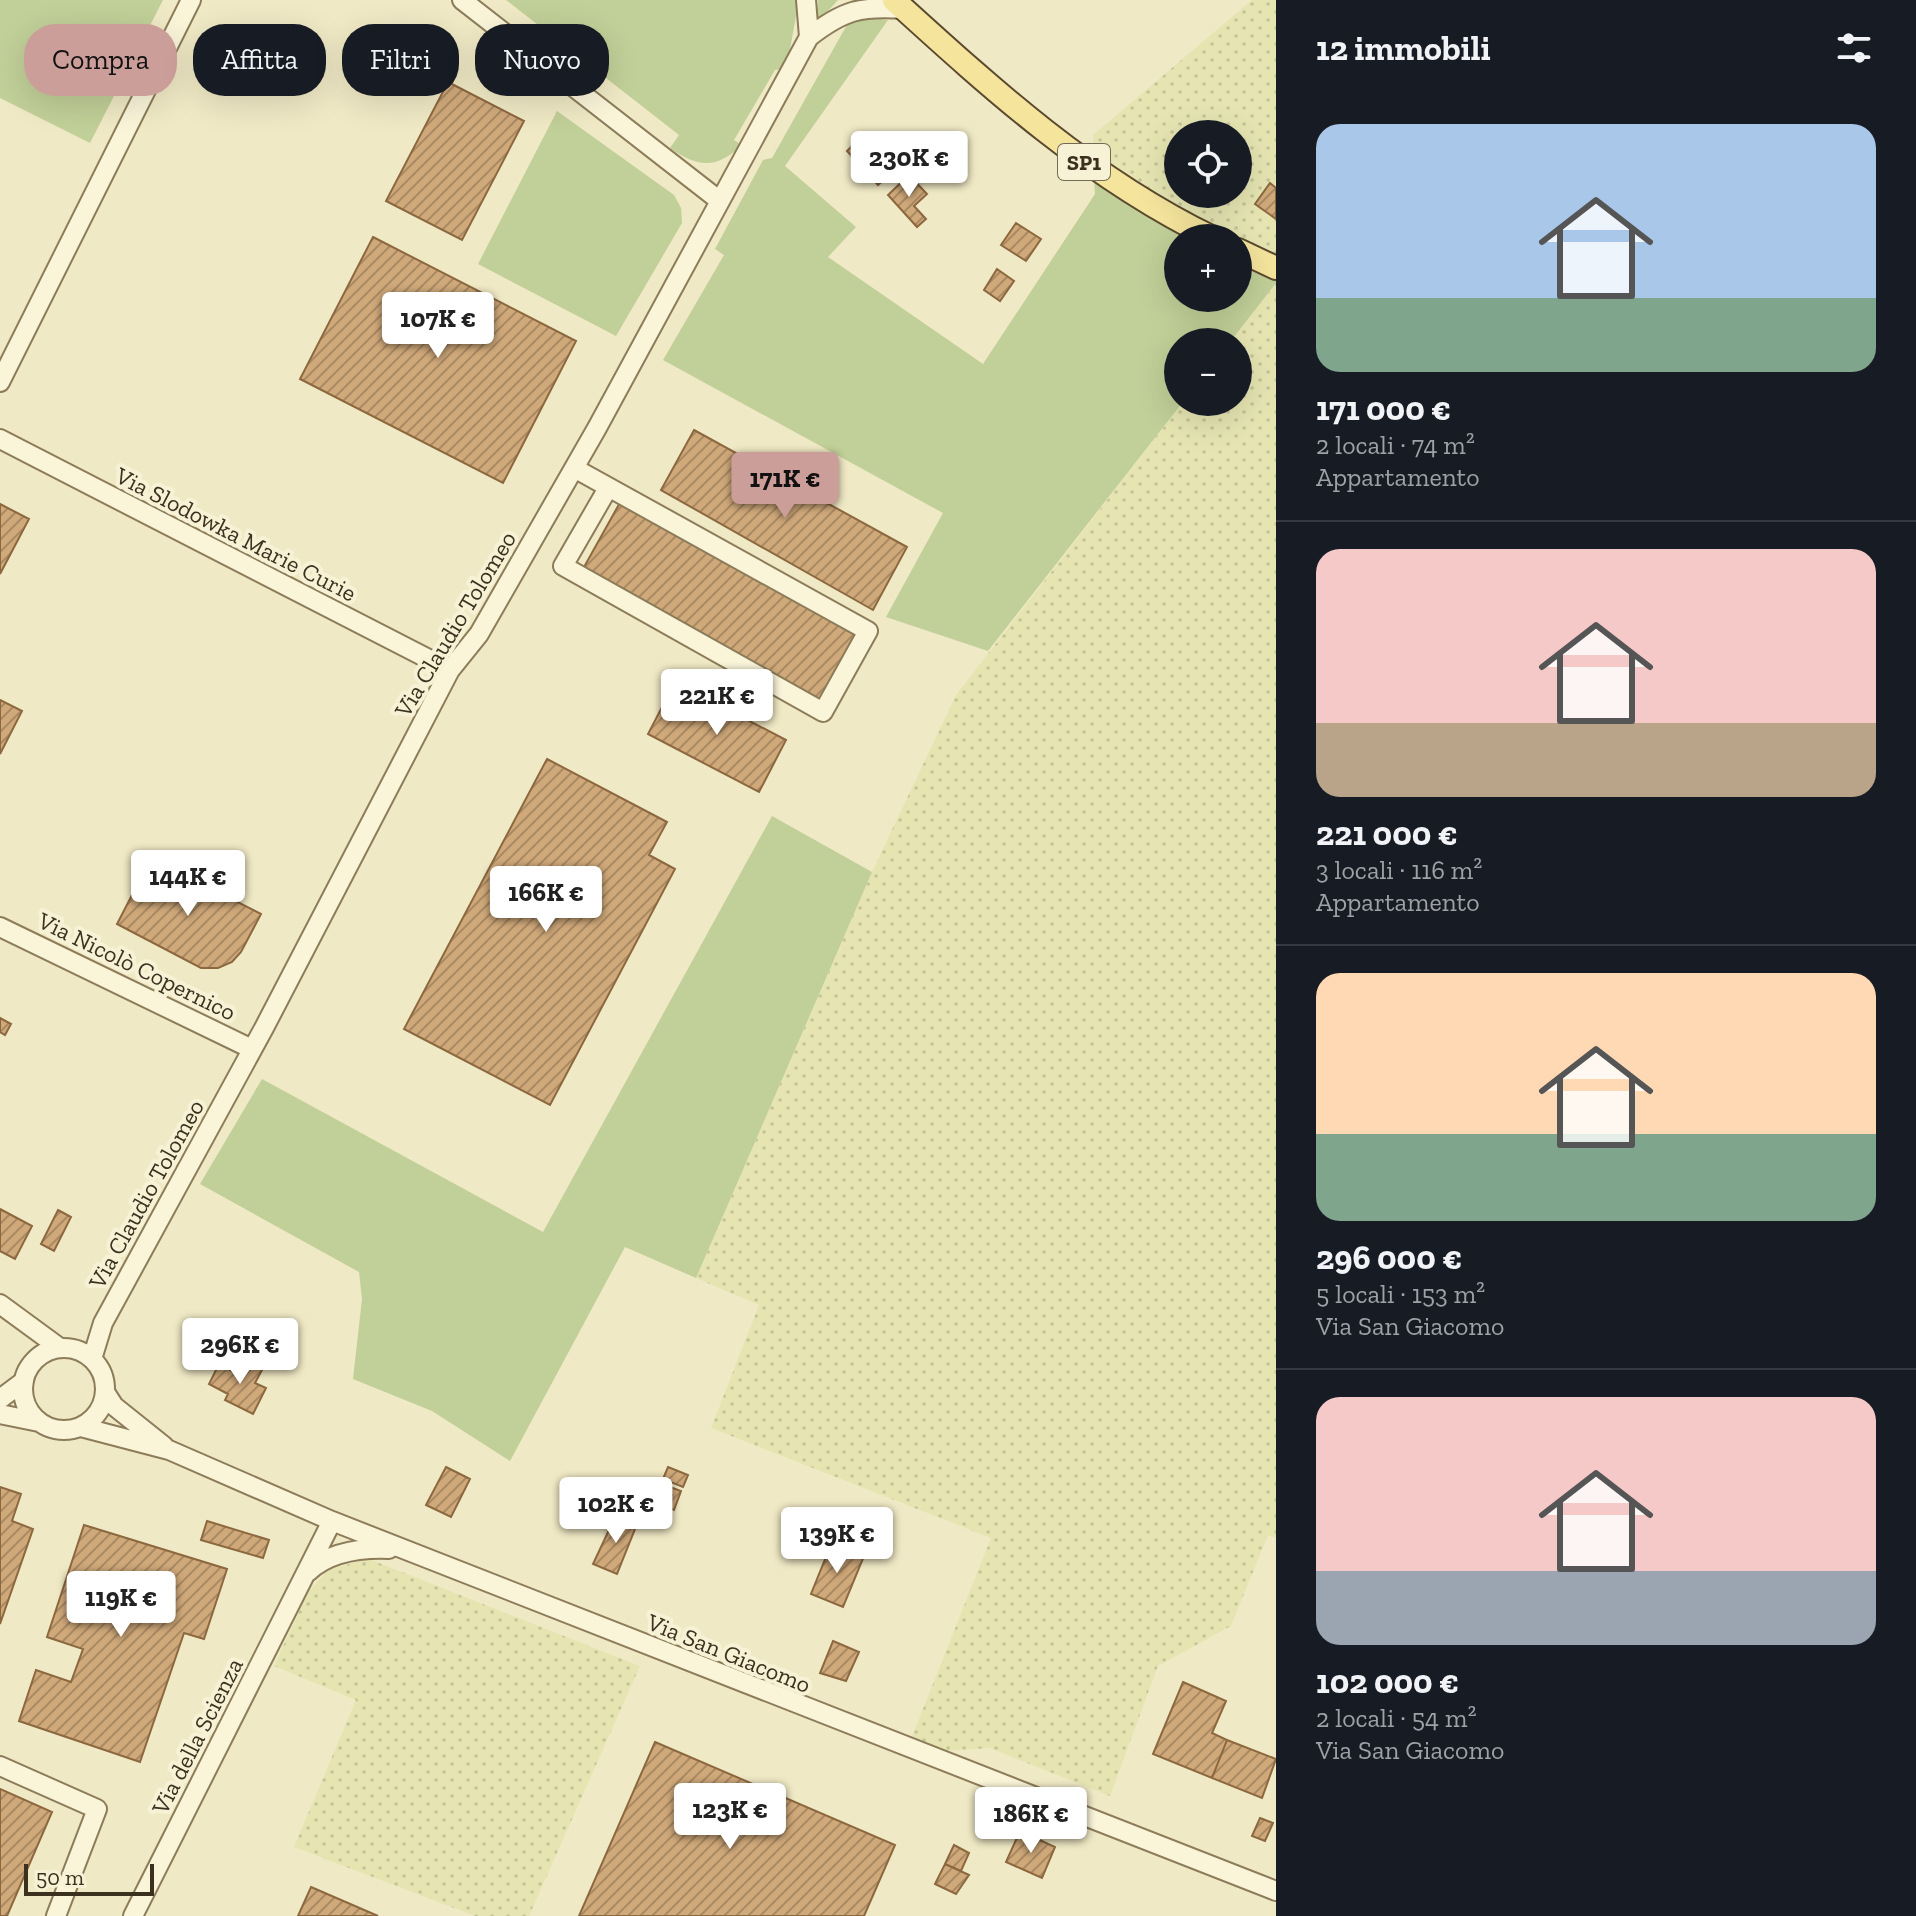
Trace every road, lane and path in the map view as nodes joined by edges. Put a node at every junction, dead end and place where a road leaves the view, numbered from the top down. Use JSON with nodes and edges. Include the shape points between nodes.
{"nodes":[{"id":1,"x":191,"y":0,"type":"edge"},
{"id":2,"x":462,"y":0,"type":"edge"},
{"id":3,"x":845,"y":0,"type":"edge"},
{"id":4,"x":806,"y":1,"type":"edge"},
{"id":5,"x":899,"y":4,"type":"edge"},
{"id":6,"x":829,"y":22,"type":"junction"},
{"id":7,"x":809,"y":37,"type":"junction"},
{"id":8,"x":720,"y":201,"type":"junction"},
{"id":9,"x":1189,"y":224,"type":"edge"},
{"id":10,"x":1252,"y":257,"type":"edge"},
{"id":11,"x":1276,"y":268,"type":"edge"},
{"id":12,"x":0,"y":382,"type":"edge"},
{"id":13,"x":0,"y":439,"type":"edge"},
{"id":14,"x":574,"y":468,"type":"junction"},
{"id":15,"x":608,"y":488,"type":"junction"},
{"id":16,"x":450,"y":670,"type":"junction"},
{"id":17,"x":0,"y":927,"type":"edge"},
{"id":18,"x":252,"y":1049,"type":"junction"},
{"id":19,"x":0,"y":1304,"type":"edge"},
{"id":20,"x":23,"y":1321,"type":"junction"},
{"id":21,"x":103,"y":1323,"type":"junction"},
{"id":22,"x":64,"y":1348,"type":"junction"},
{"id":23,"x":92,"y":1359,"type":"junction"},
{"id":24,"x":28,"y":1372,"type":"junction"},
{"id":25,"x":105,"y":1392,"type":"junction"},
{"id":26,"x":0,"y":1399,"type":"edge"},
{"id":27,"x":0,"y":1414,"type":"edge"},
{"id":28,"x":39,"y":1422,"type":"junction"},
{"id":29,"x":81,"y":1427,"type":"junction"},
{"id":30,"x":169,"y":1450,"type":"junction"},
{"id":31,"x":332,"y":1521,"type":"junction"},
{"id":32,"x":401,"y":1549,"type":"junction"},
{"id":33,"x":304,"y":1577,"type":"junction"},
{"id":34,"x":0,"y":1766,"type":"edge"},
{"id":35,"x":1276,"y":1891,"type":"edge"},
{"id":36,"x":56,"y":1916,"type":"edge"},
{"id":37,"x":133,"y":1916,"type":"edge"}],
"edges":[{"from":1,"to":12,"type":"street"},
{"from":2,"to":8,"type":"street"},
{"from":3,"to":6,"type":"street"},
{"from":4,"to":7,"type":"street"},
{"from":5,"to":6,"type":"street","via":[[864,7]]},
{"from":5,"to":9,"type":"main road","number":"SP1","via":[[967,68],[1096,171]]},
{"from":6,"to":7,"type":"street"},
{"from":7,"to":8,"type":"street","name":"Via Claudio Tolomeo"},
{"from":8,"to":14,"type":"street","name":"Via Claudio Tolomeo"},
{"from":10,"to":11,"type":"main road"},
{"from":13,"to":16,"type":"street","name":"Via Slodowka Marie Curie"},
{"from":14,"to":15,"type":"street"},
{"from":14,"to":16,"type":"street","name":"Via Claudio Tolomeo","via":[[479,634]]},
{"from":15,"to":15,"type":"street","via":[[868,631],[823,712],[563,566]]},
{"from":16,"to":18,"type":"street","name":"Via Claudio Tolomeo"},
{"from":17,"to":18,"type":"street","name":"Via Nicolò Copernico"},
{"from":18,"to":21,"type":"street","name":"Via Claudio Tolomeo"},
{"from":19,"to":20,"type":"street"},
{"from":20,"to":22,"type":"street"},
{"from":20,"to":24,"type":"street"},
{"from":21,"to":22,"type":"street","name":"Via Claudio Tolomeo","via":[[81,1345]]},
{"from":21,"to":23,"type":"street","name":"Via Claudio Tolomeo"},
{"from":22,"to":23,"type":"street"},
{"from":22,"to":24,"type":"street","via":[[44,1353]]},
{"from":23,"to":25,"type":"street"},
{"from":24,"to":26,"type":"street"},
{"from":24,"to":28,"type":"street","via":[[25,1404]]},
{"from":25,"to":29,"type":"street","via":[[98,1412]]},
{"from":25,"to":30,"type":"street","name":"Via San Giacomo","via":[[114,1406]]},
{"from":27,"to":28,"type":"street"},
{"from":28,"to":29,"type":"street","via":[[63,1430]]},
{"from":29,"to":30,"type":"street","name":"Via San Giacomo"},
{"from":30,"to":31,"type":"street","name":"Via San Giacomo"},
{"from":31,"to":32,"type":"street","name":"Via San Giacomo"},
{"from":31,"to":33,"type":"street","name":"Via della Scienza"},
{"from":32,"to":33,"type":"street","via":[[367,1548],[336,1556]]},
{"from":32,"to":35,"type":"street","name":"Via San Giacomo"},
{"from":33,"to":37,"type":"street","name":"Via della Scienza"},
{"from":34,"to":36,"type":"street","via":[[97,1809]]}]}
